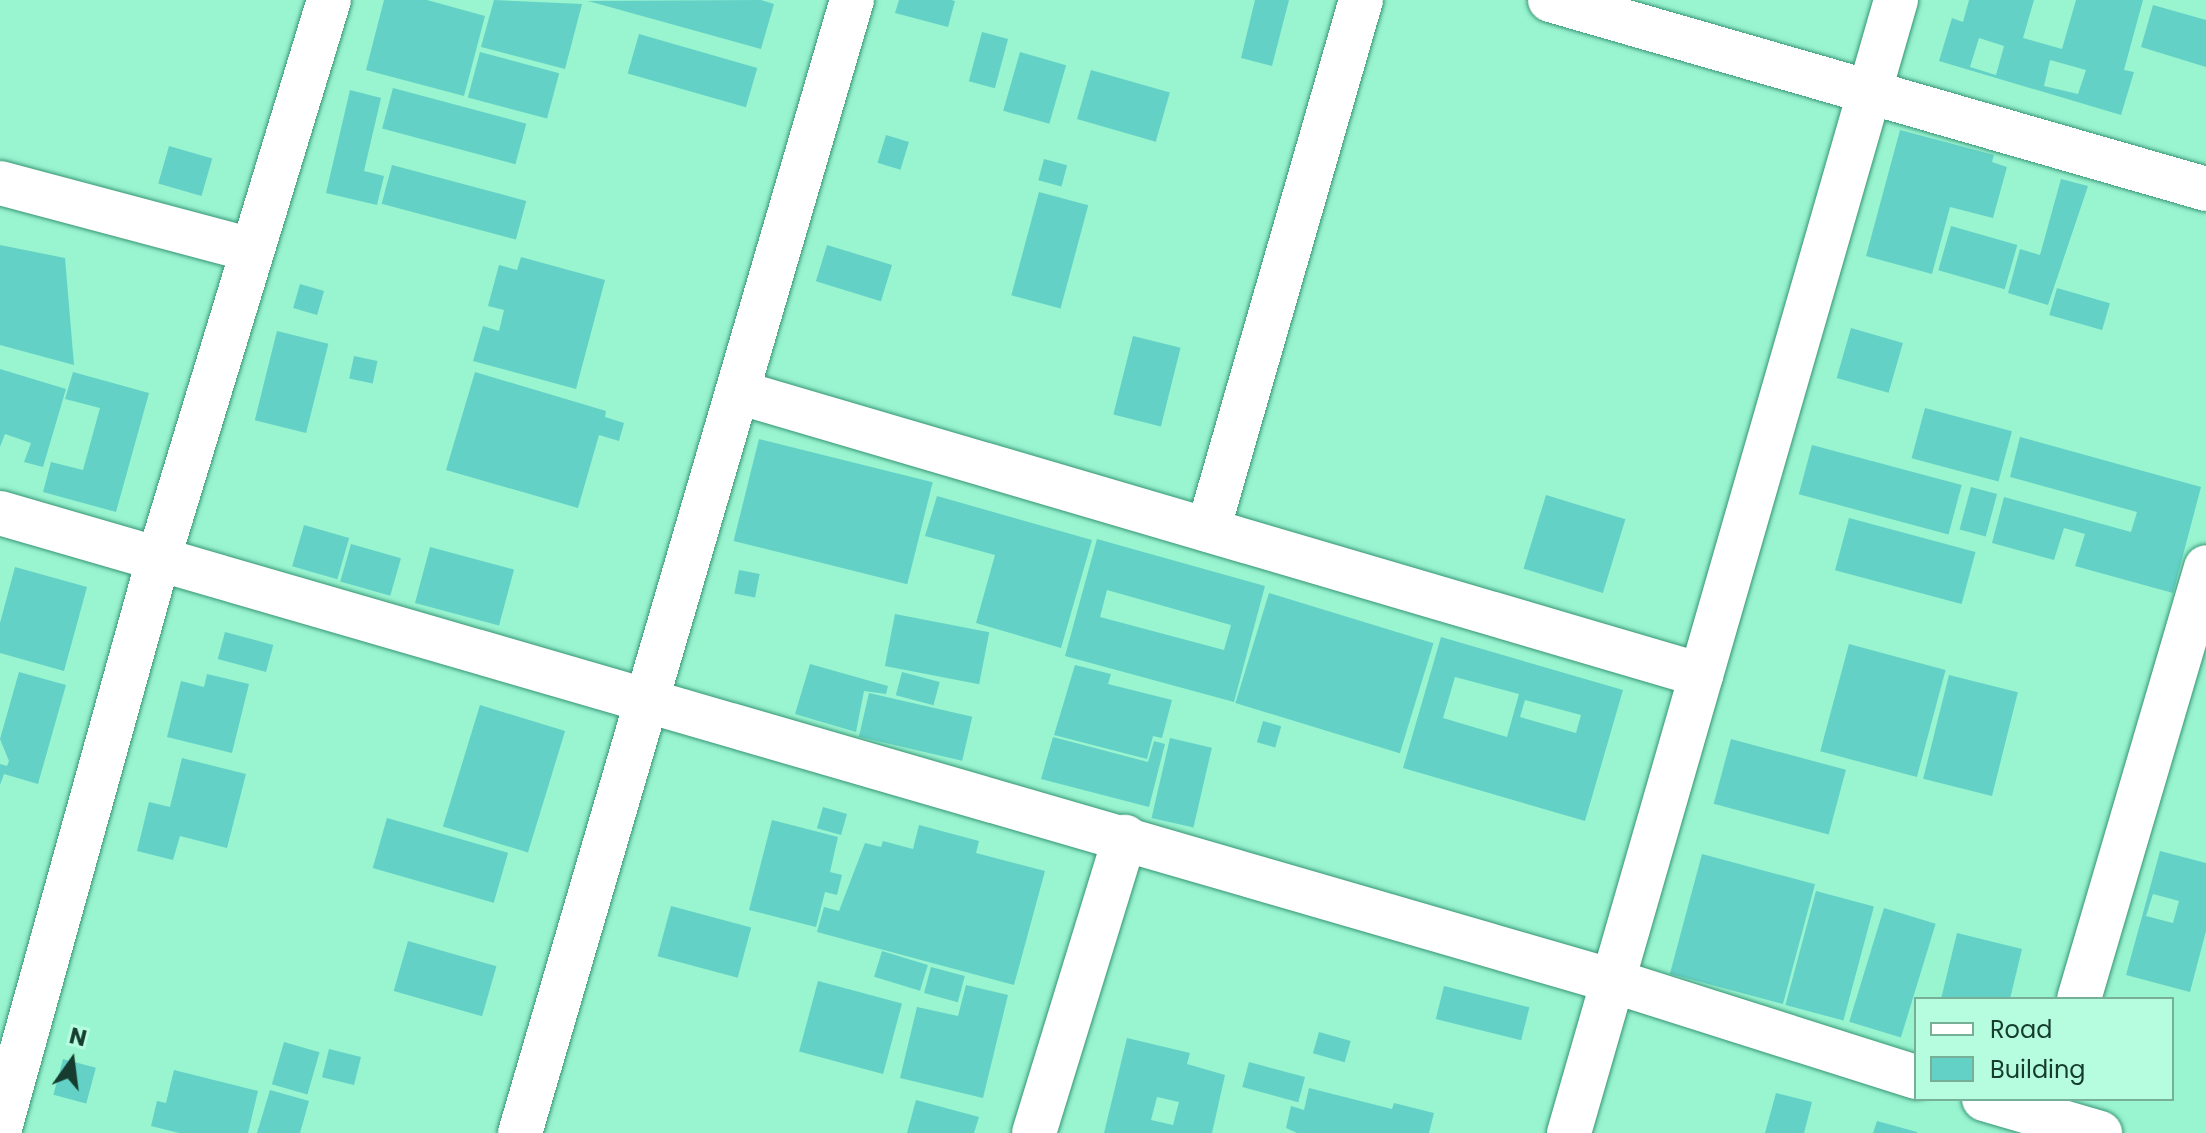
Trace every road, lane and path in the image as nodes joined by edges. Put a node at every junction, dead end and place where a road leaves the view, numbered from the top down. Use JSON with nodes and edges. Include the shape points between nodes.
{"nodes":[{"id":1,"x":329,"y":0,"type":"edge"},
{"id":2,"x":852,"y":0,"type":"edge"},
{"id":3,"x":1361,"y":0,"type":"edge"},
{"id":4,"x":1550,"y":0,"type":"edge"},
{"id":5,"x":1896,"y":0,"type":"edge"},
{"id":6,"x":1870,"y":92,"type":"junction"},
{"id":7,"x":0,"y":183,"type":"edge"},
{"id":8,"x":2206,"y":189,"type":"edge"},
{"id":9,"x":252,"y":250,"type":"junction"},
{"id":10,"x":738,"y":392,"type":"junction"},
{"id":11,"x":0,"y":513,"type":"edge"},
{"id":12,"x":1208,"y":530,"type":"junction"},
{"id":13,"x":159,"y":557,"type":"junction"},
{"id":14,"x":2206,"y":567,"type":"edge"},
{"id":15,"x":1701,"y":675,"type":"junction"},
{"id":16,"x":646,"y":703,"type":"junction"},
{"id":17,"x":1125,"y":837,"type":"junction"},
{"id":18,"x":1613,"y":981,"type":"junction"},
{"id":19,"x":2080,"y":997,"type":"edge"},
{"id":20,"x":1914,"y":1076,"type":"edge"},
{"id":21,"x":1991,"y":1101,"type":"edge"},
{"id":22,"x":2044,"y":1117,"type":"edge"},
{"id":23,"x":0,"y":1128,"type":"edge"},
{"id":24,"x":520,"y":1133,"type":"edge"},
{"id":25,"x":1034,"y":1133,"type":"edge"},
{"id":26,"x":1569,"y":1133,"type":"edge"},
{"id":27,"x":2100,"y":1133,"type":"edge"}],
"edges":[{"from":1,"to":9,"type":"street"},
{"from":2,"to":10,"type":"street"},
{"from":3,"to":12,"type":"street"},
{"from":4,"to":6,"type":"street"},
{"from":5,"to":6,"type":"street"},
{"from":6,"to":8,"type":"street"},
{"from":6,"to":15,"type":"street"},
{"from":7,"to":9,"type":"street"},
{"from":9,"to":13,"type":"street"},
{"from":10,"to":12,"type":"street"},
{"from":10,"to":16,"type":"street"},
{"from":11,"to":13,"type":"street"},
{"from":12,"to":15,"type":"street"},
{"from":13,"to":16,"type":"street"},
{"from":13,"to":23,"type":"street"},
{"from":14,"to":19,"type":"street"},
{"from":15,"to":18,"type":"street"},
{"from":16,"to":17,"type":"street"},
{"from":16,"to":24,"type":"street"},
{"from":17,"to":18,"type":"street"},
{"from":17,"to":25,"type":"street"},
{"from":18,"to":20,"type":"street"},
{"from":18,"to":26,"type":"street"},
{"from":21,"to":22,"type":"street"},
{"from":22,"to":27,"type":"street"}]}
